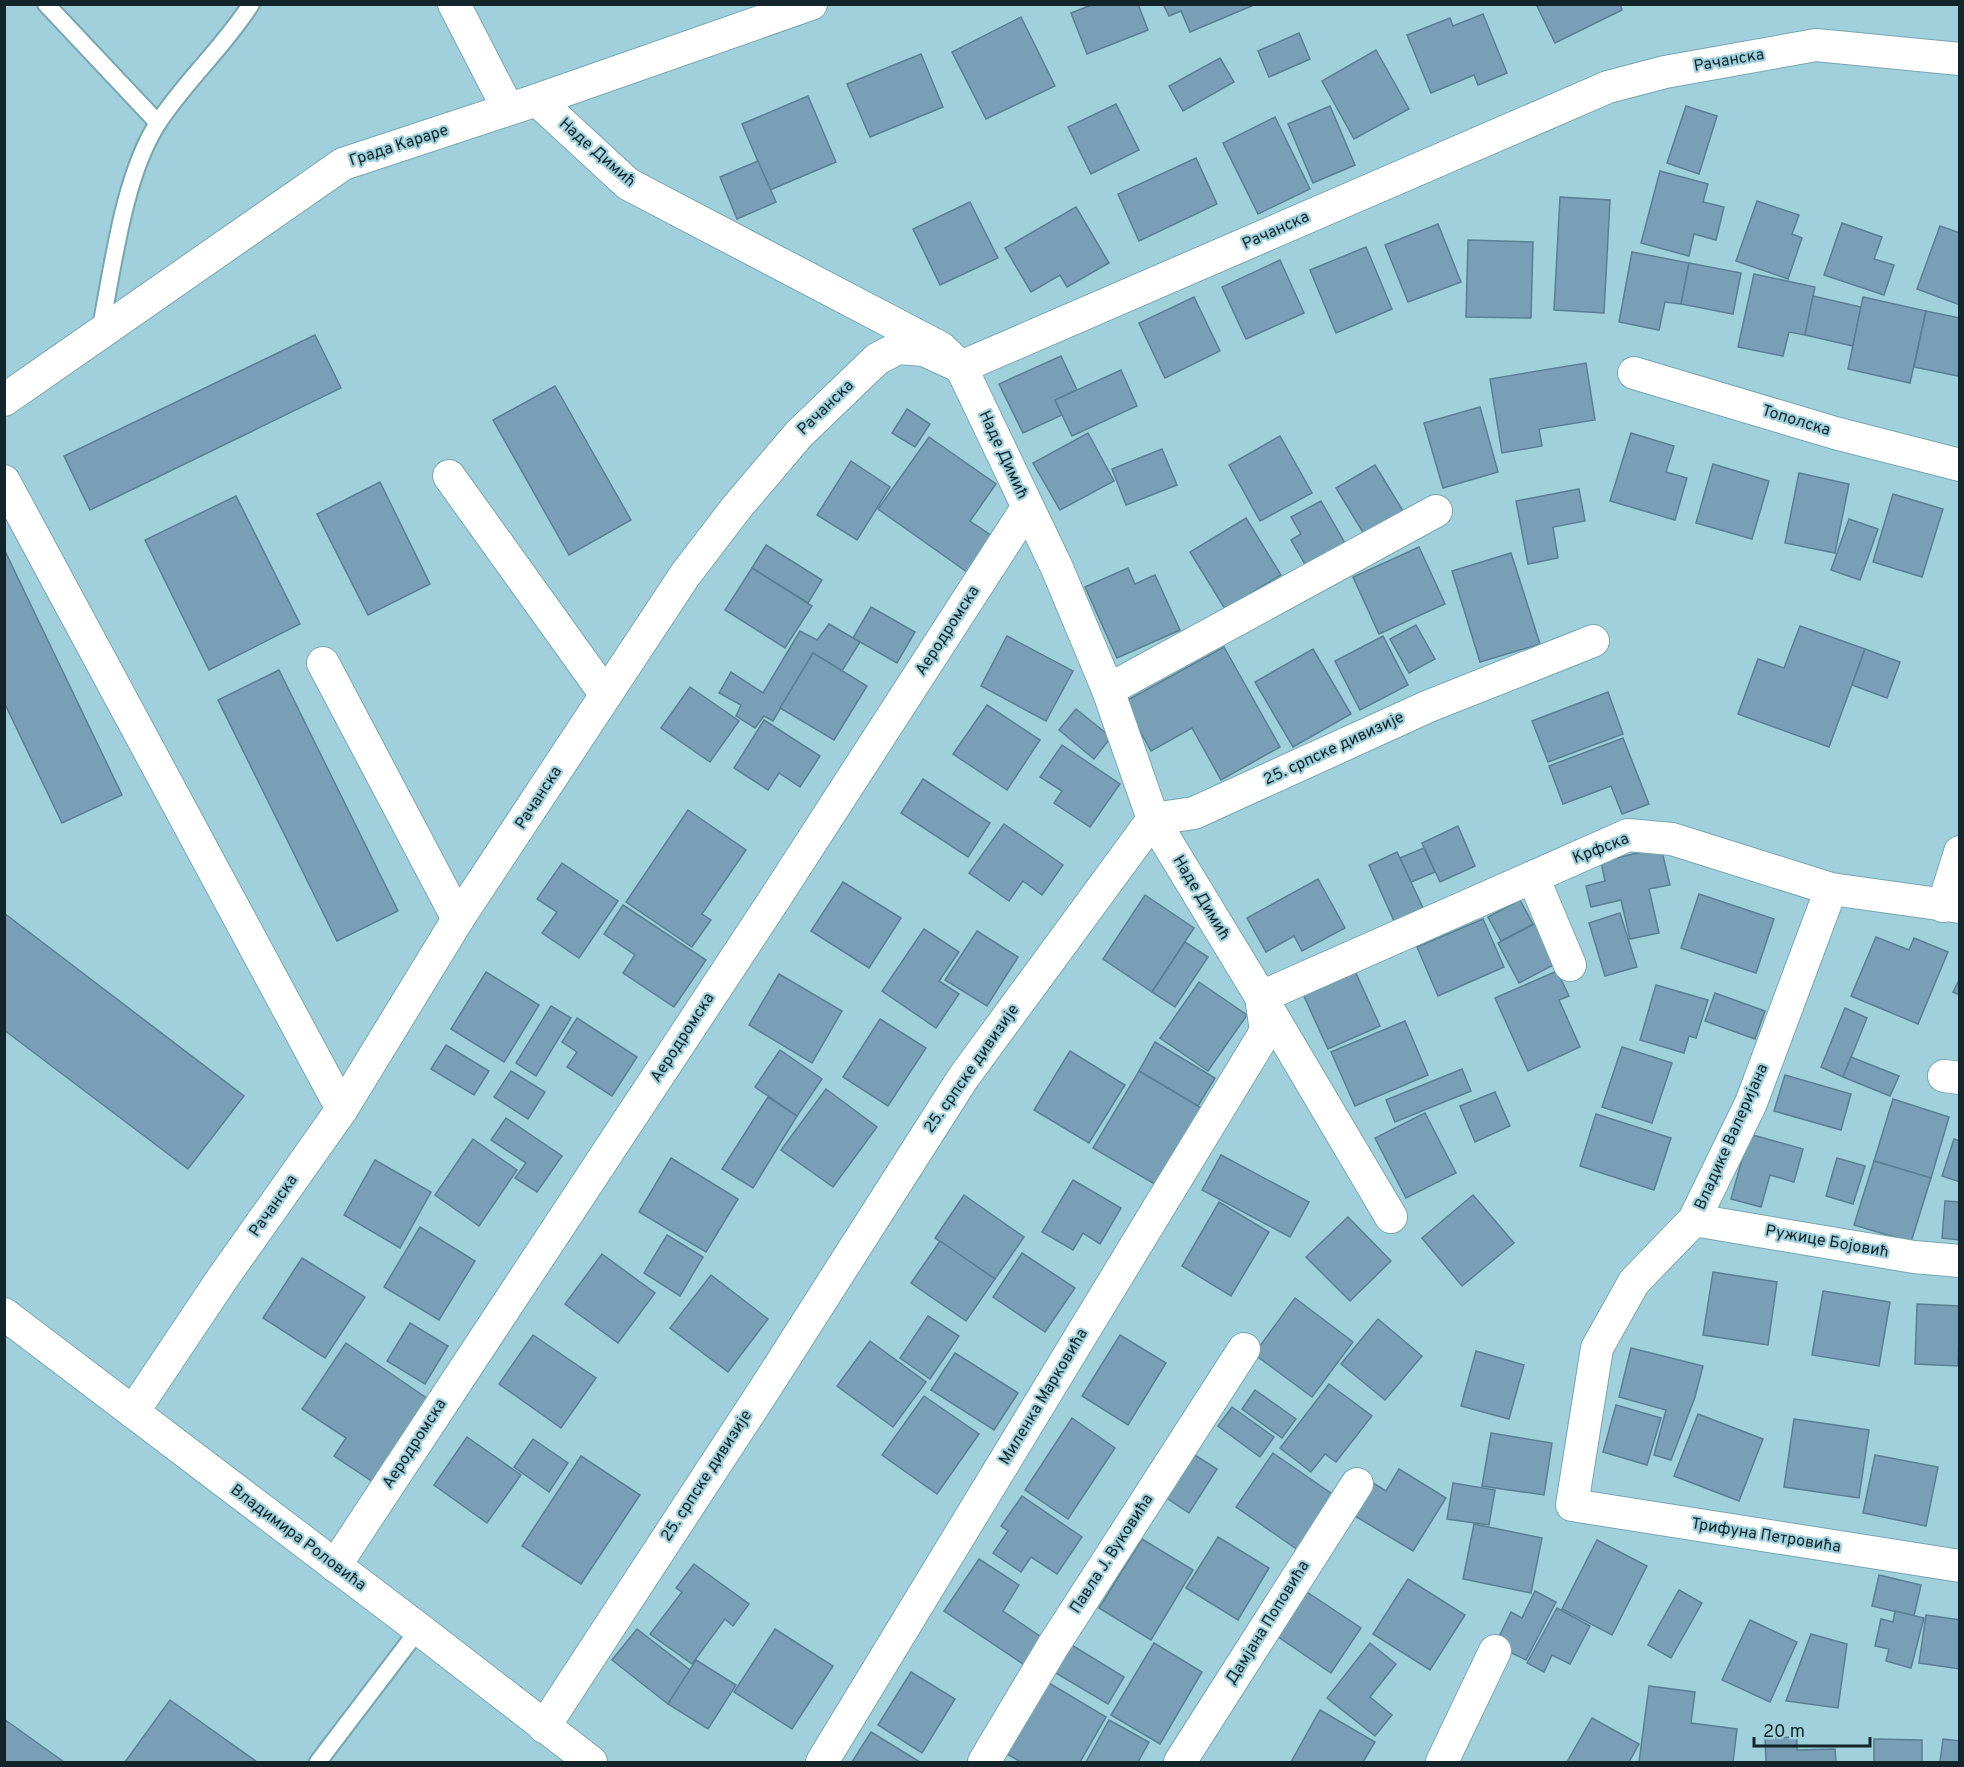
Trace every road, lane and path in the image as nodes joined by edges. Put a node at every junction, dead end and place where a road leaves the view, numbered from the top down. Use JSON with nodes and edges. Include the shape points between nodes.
{"nodes":[{"id":1,"x":46,"y":4,"type":"edge"},
{"id":2,"x":251,"y":4,"type":"edge"},
{"id":3,"x":454,"y":4,"type":"edge"},
{"id":4,"x":811,"y":4,"type":"edge"},
{"id":5,"x":1959,"y":59,"type":"edge"},
{"id":6,"x":523,"y":105,"type":"junction"},
{"id":7,"x":158,"y":123,"type":"junction"},
{"id":8,"x":100,"y":333,"type":"junction"},
{"id":9,"x":961,"y":367,"type":"junction"},
{"id":10,"x":1634,"y":373,"type":"dead end"},
{"id":11,"x":4,"y":400,"type":"edge"},
{"id":12,"x":1959,"y":465,"type":"edge"},
{"id":13,"x":449,"y":476,"type":"dead end"},
{"id":14,"x":4,"y":481,"type":"edge"},
{"id":15,"x":1027,"y":508,"type":"junction"},
{"id":16,"x":1436,"y":511,"type":"dead end"},
{"id":17,"x":1593,"y":640,"type":"dead end"},
{"id":18,"x":323,"y":663,"type":"dead end"},
{"id":19,"x":1108,"y":690,"type":"junction"},
{"id":20,"x":606,"y":695,"type":"junction"},
{"id":21,"x":1153,"y":819,"type":"junction"},
{"id":22,"x":1959,"y":852,"type":"edge"},
{"id":23,"x":1533,"y":877,"type":"junction"},
{"id":24,"x":1831,"y":889,"type":"junction"},
{"id":25,"x":1951,"y":906,"type":"edge"},
{"id":26,"x":458,"y":919,"type":"junction"},
{"id":27,"x":1570,"y":965,"type":"dead end"},
{"id":28,"x":1261,"y":997,"type":"junction"},
{"id":29,"x":1266,"y":1031,"type":"joint"},
{"id":30,"x":342,"y":1109,"type":"junction"},
{"id":31,"x":1391,"y":1217,"type":"dead end"},
{"id":32,"x":1694,"y":1220,"type":"junction"},
{"id":33,"x":1959,"y":1261,"type":"edge"},
{"id":34,"x":4,"y":1314,"type":"edge"},
{"id":35,"x":1244,"y":1349,"type":"dead end"},
{"id":36,"x":133,"y":1413,"type":"junction"},
{"id":37,"x":1357,"y":1484,"type":"dead end"},
{"id":38,"x":1572,"y":1505,"type":"joint"},
{"id":39,"x":335,"y":1566,"type":"junction"},
{"id":40,"x":1959,"y":1566,"type":"edge"},
{"id":41,"x":419,"y":1629,"type":"junction"},
{"id":42,"x":1495,"y":1651,"type":"dead end"},
{"id":43,"x":544,"y":1727,"type":"junction"},
{"id":44,"x":318,"y":1762,"type":"edge"},
{"id":45,"x":591,"y":1762,"type":"edge"},
{"id":46,"x":822,"y":1762,"type":"edge"},
{"id":47,"x":984,"y":1762,"type":"edge"},
{"id":48,"x":1180,"y":1762,"type":"edge"},
{"id":49,"x":1442,"y":1762,"type":"edge"}],
"edges":[{"from":1,"to":7,"type":"lane"},
{"from":2,"to":7,"type":"lane"},
{"from":3,"to":6,"type":"street","name":"Наде Димић"},
{"from":4,"to":6,"type":"street","name":"Града Караре"},
{"from":5,"to":9,"type":"street","name":"Рачанска","via":[[1816,45],[1665,72],[1608,87]]},
{"from":6,"to":8,"type":"street","name":"Града Караре","via":[[343,164]]},
{"from":6,"to":9,"type":"street","name":"Наде Димић","via":[[627,184],[941,348]]},
{"from":7,"to":8,"type":"lane","via":[[140,156],[125,209]]},
{"from":8,"to":11,"type":"street","name":"Града Караре"},
{"from":9,"to":15,"type":"street","name":"Наде Димић"},
{"from":9,"to":20,"type":"street","name":"Рачанска","via":[[924,350],[898,348],[878,359],[799,434],[737,507],[685,575]]},
{"from":10,"to":12,"type":"street","name":"Тополска"},
{"from":13,"to":20,"type":"street"},
{"from":14,"to":30,"type":"street"},
{"from":15,"to":19,"type":"street","name":"Наде Димић","via":[[1057,568]]},
{"from":15,"to":39,"type":"street","name":"Аеродромска"},
{"from":16,"to":19,"type":"street"},
{"from":17,"to":21,"type":"street","name":"25. српске дивизије","via":[[1429,706],[1194,813]]},
{"from":18,"to":26,"type":"street"},
{"from":19,"to":21,"type":"street","name":"Наде Димић"},
{"from":20,"to":26,"type":"street","name":"Рачанска"},
{"from":21,"to":28,"type":"street","name":"Наде Димић"},
{"from":21,"to":43,"type":"street","name":"25. српске дивизије","via":[[963,1078]]},
{"from":22,"to":25,"type":"street"},
{"from":23,"to":24,"type":"street","name":"Крфска","via":[[1628,835],[1672,839]]},
{"from":23,"to":27,"type":"street"},
{"from":23,"to":28,"type":"street","name":"Крфска"},
{"from":24,"to":25,"type":"street","name":"Крфска"},
{"from":24,"to":32,"type":"street","name":"Владике Валеријана","via":[[1751,1102]]},
{"from":26,"to":30,"type":"street","name":"Рачанска"},
{"from":28,"to":29,"type":"street","name":"Наде Димић"},
{"from":28,"to":31,"type":"street","name":"Наде Димић"},
{"from":29,"to":46,"type":"street","name":"Миленка Марковића"},
{"from":30,"to":36,"type":"street","name":"Рачанска"},
{"from":32,"to":33,"type":"street","name":"Ружице Бојовић"},
{"from":32,"to":38,"type":"street","name":"Владике Валеријана","via":[[1634,1282],[1597,1348]]},
{"from":34,"to":36,"type":"street","name":"Владимира Роловића"},
{"from":35,"to":47,"type":"street","name":"Павла Ј. Вуковића","via":[[1053,1646]]},
{"from":36,"to":39,"type":"street","name":"Владимира Роловића"},
{"from":37,"to":48,"type":"street","name":"Дамјана Поповића"},
{"from":38,"to":40,"type":"street","name":"Трифуна Петровића"},
{"from":39,"to":41,"type":"street","name":"Владимира Роловића"},
{"from":41,"to":43,"type":"street","name":"Владимира Роловића"},
{"from":41,"to":44,"type":"lane"},
{"from":42,"to":49,"type":"street"},
{"from":43,"to":45,"type":"street","name":"Владимира Роловића"}]}
